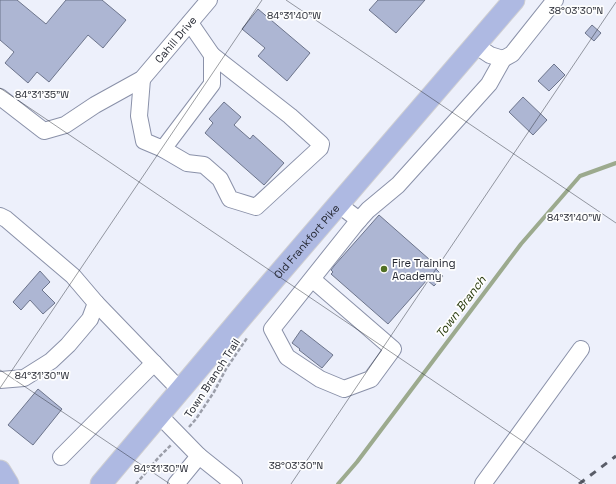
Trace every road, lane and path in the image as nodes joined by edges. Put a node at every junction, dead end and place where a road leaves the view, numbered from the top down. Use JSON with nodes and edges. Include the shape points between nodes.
{"nodes":[{"id":1,"x":209,"y":0,"type":"edge"},
{"id":2,"x":514,"y":0,"type":"edge"},
{"id":3,"x":555,"y":0,"type":"edge"},
{"id":4,"x":190,"y":23,"type":"junction"},
{"id":5,"x":475,"y":45,"type":"junction"},
{"id":6,"x":212,"y":55,"type":"junction"},
{"id":7,"x":503,"y":59,"type":"junction"},
{"id":8,"x":142,"y":79,"type":"junction"},
{"id":9,"x":0,"y":97,"type":"edge"},
{"id":10,"x":163,"y":149,"type":"junction"},
{"id":11,"x":338,"y":204,"type":"junction"},
{"id":12,"x":0,"y":216,"type":"edge"},
{"id":13,"x":360,"y":220,"type":"junction"},
{"id":14,"x":312,"y":279,"type":"junction"},
{"id":15,"x":96,"y":302,"type":"junction"},
{"id":16,"x":251,"y":333,"type":"dead end"},
{"id":17,"x":581,"y":349,"type":"dead end"},
{"id":18,"x":154,"y":363,"type":"junction"},
{"id":19,"x":0,"y":380,"type":"edge"},
{"id":20,"x":180,"y":390,"type":"junction"},
{"id":21,"x":159,"y":416,"type":"junction"},
{"id":22,"x":179,"y":436,"type":"junction"},
{"id":23,"x":199,"y":456,"type":"junction"},
{"id":24,"x":62,"y":457,"type":"dead end"},
{"id":25,"x":0,"y":471,"type":"edge"},
{"id":26,"x":8,"y":484,"type":"edge"},
{"id":27,"x":101,"y":484,"type":"edge"},
{"id":28,"x":136,"y":484,"type":"edge"},
{"id":29,"x":176,"y":484,"type":"edge"},
{"id":30,"x":234,"y":484,"type":"edge"},
{"id":31,"x":483,"y":484,"type":"edge"}],
"edges":[{"from":1,"to":4,"type":"street","name":"Cahill Drive"},
{"from":2,"to":5,"type":"main road","name":"Old Frankfort Pike"},
{"from":3,"to":7,"type":"street","via":[[512,54]]},
{"from":4,"to":6,"type":"street"},
{"from":4,"to":8,"type":"street","name":"Cahill Drive"},
{"from":5,"to":7,"type":"street","via":[[490,55]]},
{"from":5,"to":11,"type":"main road","name":"Old Frankfort Pike"},
{"from":6,"to":10,"type":"street","via":[[212,84]]},
{"from":6,"to":10,"type":"street","via":[[290,116],[321,144],[320,148],[256,207],[230,199],[220,179],[204,165],[187,163]]},
{"from":7,"to":13,"type":"street","via":[[489,84],[398,185]]},
{"from":8,"to":9,"type":"street","via":[[95,105],[65,126],[44,131]]},
{"from":8,"to":10,"type":"street","via":[[139,116],[144,141]]},
{"from":11,"to":13,"type":"street"},
{"from":11,"to":20,"type":"main road","name":"Old Frankfort Pike"},
{"from":12,"to":15,"type":"street","via":[[73,276]]},
{"from":13,"to":14,"type":"street"},
{"from":14,"to":14,"type":"street","via":[[272,329],[287,357],[320,379],[344,389],[370,379],[394,349]]},
{"from":15,"to":18,"type":"street"},
{"from":15,"to":19,"type":"street","via":[[90,319],[51,361],[24,378]]},
{"from":16,"to":22,"type":"path","name":"Town Branch Trail","via":[[196,420]]},
{"from":17,"to":31,"type":"street"},
{"from":18,"to":20,"type":"street"},
{"from":18,"to":24,"type":"street"},
{"from":20,"to":21,"type":"main road","name":"Old Frankfort Pike"},
{"from":21,"to":22,"type":"street"},
{"from":21,"to":27,"type":"main road","name":"Old Frankfort Pike"},
{"from":22,"to":23,"type":"street"},
{"from":22,"to":28,"type":"path","name":"Town Branch Trail"},
{"from":23,"to":29,"type":"street"},
{"from":23,"to":30,"type":"street"},
{"from":25,"to":26,"type":"main road"}]}
